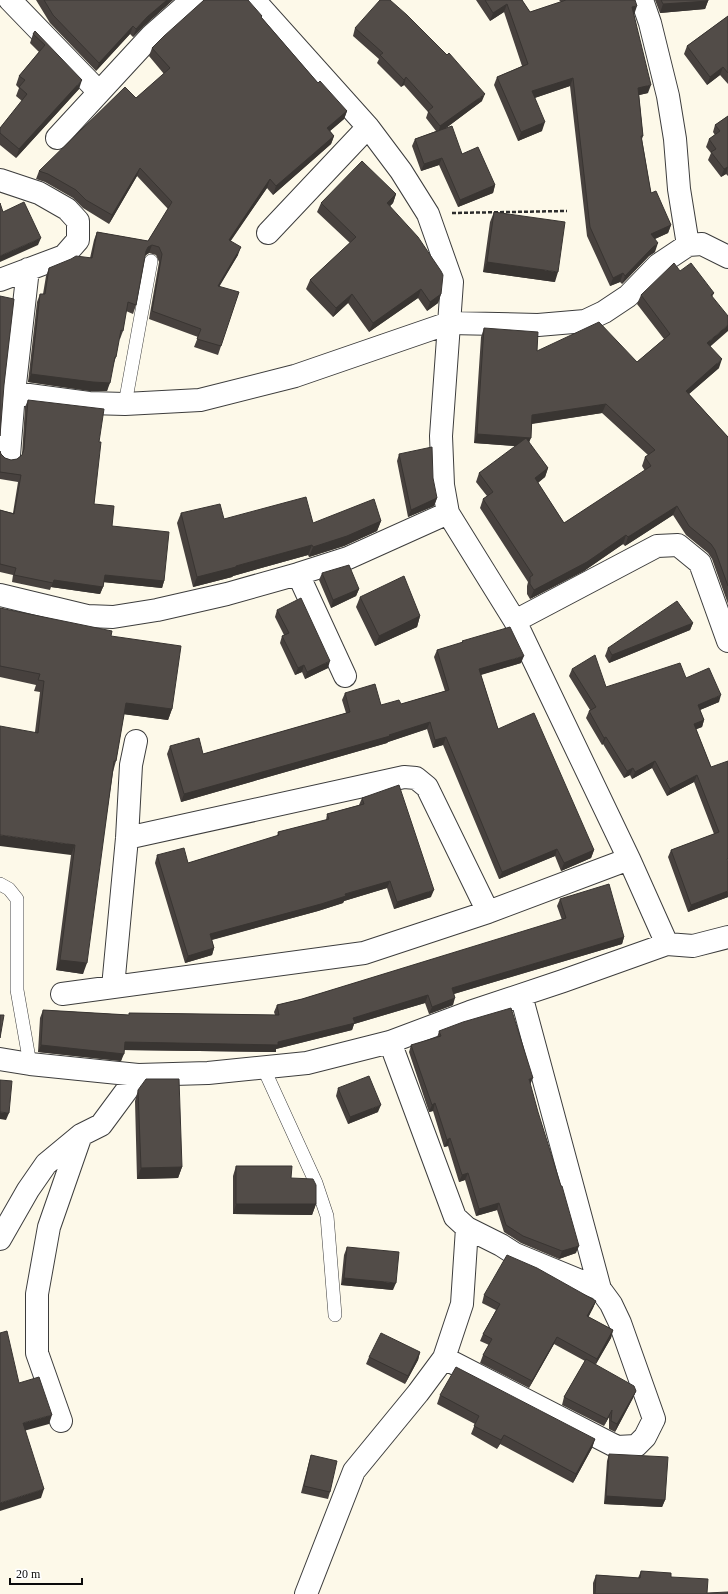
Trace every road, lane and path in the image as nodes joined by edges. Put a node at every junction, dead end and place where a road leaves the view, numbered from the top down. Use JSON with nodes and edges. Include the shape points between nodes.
{"nodes":[{"id":1,"x":10,"y":0,"type":"edge"},
{"id":2,"x":192,"y":0,"type":"edge"},
{"id":3,"x":254,"y":0,"type":"edge"},
{"id":4,"x":642,"y":0,"type":"edge"},
{"id":5,"x":99,"y":92,"type":"junction"},
{"id":6,"x":368,"y":127,"type":"junction"},
{"id":7,"x":57,"y":138,"type":"dead end"},
{"id":8,"x":0,"y":180,"type":"edge"},
{"id":9,"x":567,"y":211,"type":"dead end"},
{"id":10,"x":428,"y":214,"type":"junction"},
{"id":11,"x":268,"y":233,"type":"dead end"},
{"id":12,"x":688,"y":245,"type":"junction"},
{"id":13,"x":728,"y":257,"type":"edge"},
{"id":14,"x":151,"y":261,"type":"dead end"},
{"id":15,"x":28,"y":269,"type":"junction"},
{"id":16,"x":0,"y":280,"type":"edge"},
{"id":17,"x":448,"y":322,"type":"junction"},
{"id":18,"x":14,"y":393,"type":"junction"},
{"id":19,"x":125,"y":404,"type":"junction"},
{"id":20,"x":9,"y":455,"type":"dead end"},
{"id":21,"x":448,"y":513,"type":"junction"},
{"id":22,"x":298,"y":574,"type":"junction"},
{"id":23,"x":0,"y":595,"type":"edge"},
{"id":24,"x":515,"y":621,"type":"junction"},
{"id":25,"x":727,"y":636,"type":"edge"},
{"id":26,"x":345,"y":676,"type":"dead end"},
{"id":27,"x":136,"y":741,"type":"dead end"},
{"id":28,"x":127,"y":838,"type":"junction"},
{"id":29,"x":629,"y":859,"type":"junction"},
{"id":30,"x":0,"y":884,"type":"edge"},
{"id":31,"x":488,"y":912,"type":"junction"},
{"id":32,"x":728,"y":937,"type":"edge"},
{"id":33,"x":667,"y":944,"type":"junction"},
{"id":34,"x":113,"y":987,"type":"junction"},
{"id":35,"x":62,"y":994,"type":"dead end"},
{"id":36,"x":521,"y":995,"type":"junction"},
{"id":37,"x":390,"y":1042,"type":"junction"},
{"id":38,"x":0,"y":1058,"type":"edge"},
{"id":39,"x":30,"y":1064,"type":"junction"},
{"id":40,"x":263,"y":1067,"type":"junction"},
{"id":41,"x":138,"y":1075,"type":"junction"},
{"id":42,"x":81,"y":1135,"type":"junction"},
{"id":43,"x":467,"y":1228,"type":"junction"},
{"id":44,"x":0,"y":1239,"type":"edge"},
{"id":45,"x":600,"y":1289,"type":"junction"},
{"id":46,"x":335,"y":1314,"type":"dead end"},
{"id":47,"x":444,"y":1358,"type":"junction"},
{"id":48,"x":61,"y":1421,"type":"dead end"},
{"id":49,"x":306,"y":1594,"type":"edge"}],
"edges":[{"from":1,"to":5,"type":"street"},
{"from":2,"to":5,"type":"street","via":[[152,35]]},
{"from":3,"to":6,"type":"street"},
{"from":4,"to":12,"type":"street","via":[[668,96]]},
{"from":5,"to":7,"type":"street"},
{"from":6,"to":10,"type":"street","via":[[401,171]]},
{"from":6,"to":11,"type":"street"},
{"from":8,"to":15,"type":"street","via":[[39,193],[67,209],[78,221],[78,240],[64,256]]},
{"from":9,"to":10,"type":"path"},
{"from":10,"to":17,"type":"street","via":[[452,282]]},
{"from":12,"to":13,"type":"street","via":[[702,244]]},
{"from":12,"to":17,"type":"street","via":[[658,265],[628,296],[585,321],[538,325]]},
{"from":14,"to":19,"type":"lane"},
{"from":15,"to":16,"type":"street"},
{"from":15,"to":18,"type":"street"},
{"from":17,"to":19,"type":"street","via":[[295,376],[200,400]]},
{"from":17,"to":21,"type":"street","via":[[441,436],[443,485]]},
{"from":18,"to":19,"type":"street"},
{"from":18,"to":20,"type":"street"},
{"from":21,"to":22,"type":"street","via":[[348,558]]},
{"from":21,"to":24,"type":"street"},
{"from":22,"to":23,"type":"street","via":[[164,609],[113,617],[87,616]]},
{"from":22,"to":26,"type":"street"},
{"from":24,"to":25,"type":"street","via":[[657,546],[678,545],[700,562]]},
{"from":24,"to":29,"type":"street"},
{"from":27,"to":28,"type":"street","via":[[131,765]]},
{"from":28,"to":31,"type":"street","via":[[404,777],[416,778],[427,787]]},
{"from":28,"to":34,"type":"street"},
{"from":29,"to":31,"type":"street"},
{"from":29,"to":33,"type":"street"},
{"from":30,"to":39,"type":"lane","via":[[9,889],[17,899],[18,990]]},
{"from":31,"to":34,"type":"street","via":[[364,953]]},
{"from":32,"to":33,"type":"street","via":[[693,946]]},
{"from":33,"to":36,"type":"street"},
{"from":34,"to":35,"type":"street"},
{"from":36,"to":37,"type":"street"},
{"from":36,"to":45,"type":"street"},
{"from":37,"to":40,"type":"street","via":[[307,1063]]},
{"from":37,"to":43,"type":"street","via":[[455,1217]]},
{"from":38,"to":39,"type":"street"},
{"from":39,"to":41,"type":"street"},
{"from":40,"to":41,"type":"street","via":[[208,1073]]},
{"from":40,"to":46,"type":"lane","via":[[316,1183],[327,1216]]},
{"from":41,"to":42,"type":"street","via":[[101,1125]]},
{"from":42,"to":44,"type":"street","via":[[46,1164]]},
{"from":42,"to":48,"type":"street","via":[[49,1227],[37,1294],[37,1353]]},
{"from":43,"to":45,"type":"street","via":[[501,1244],[515,1254]]},
{"from":43,"to":47,"type":"street","via":[[462,1304]]},
{"from":45,"to":47,"type":"street","via":[[620,1323],[654,1419],[645,1437],[636,1446],[617,1447]]},
{"from":47,"to":49,"type":"street","via":[[354,1471]]}]}
